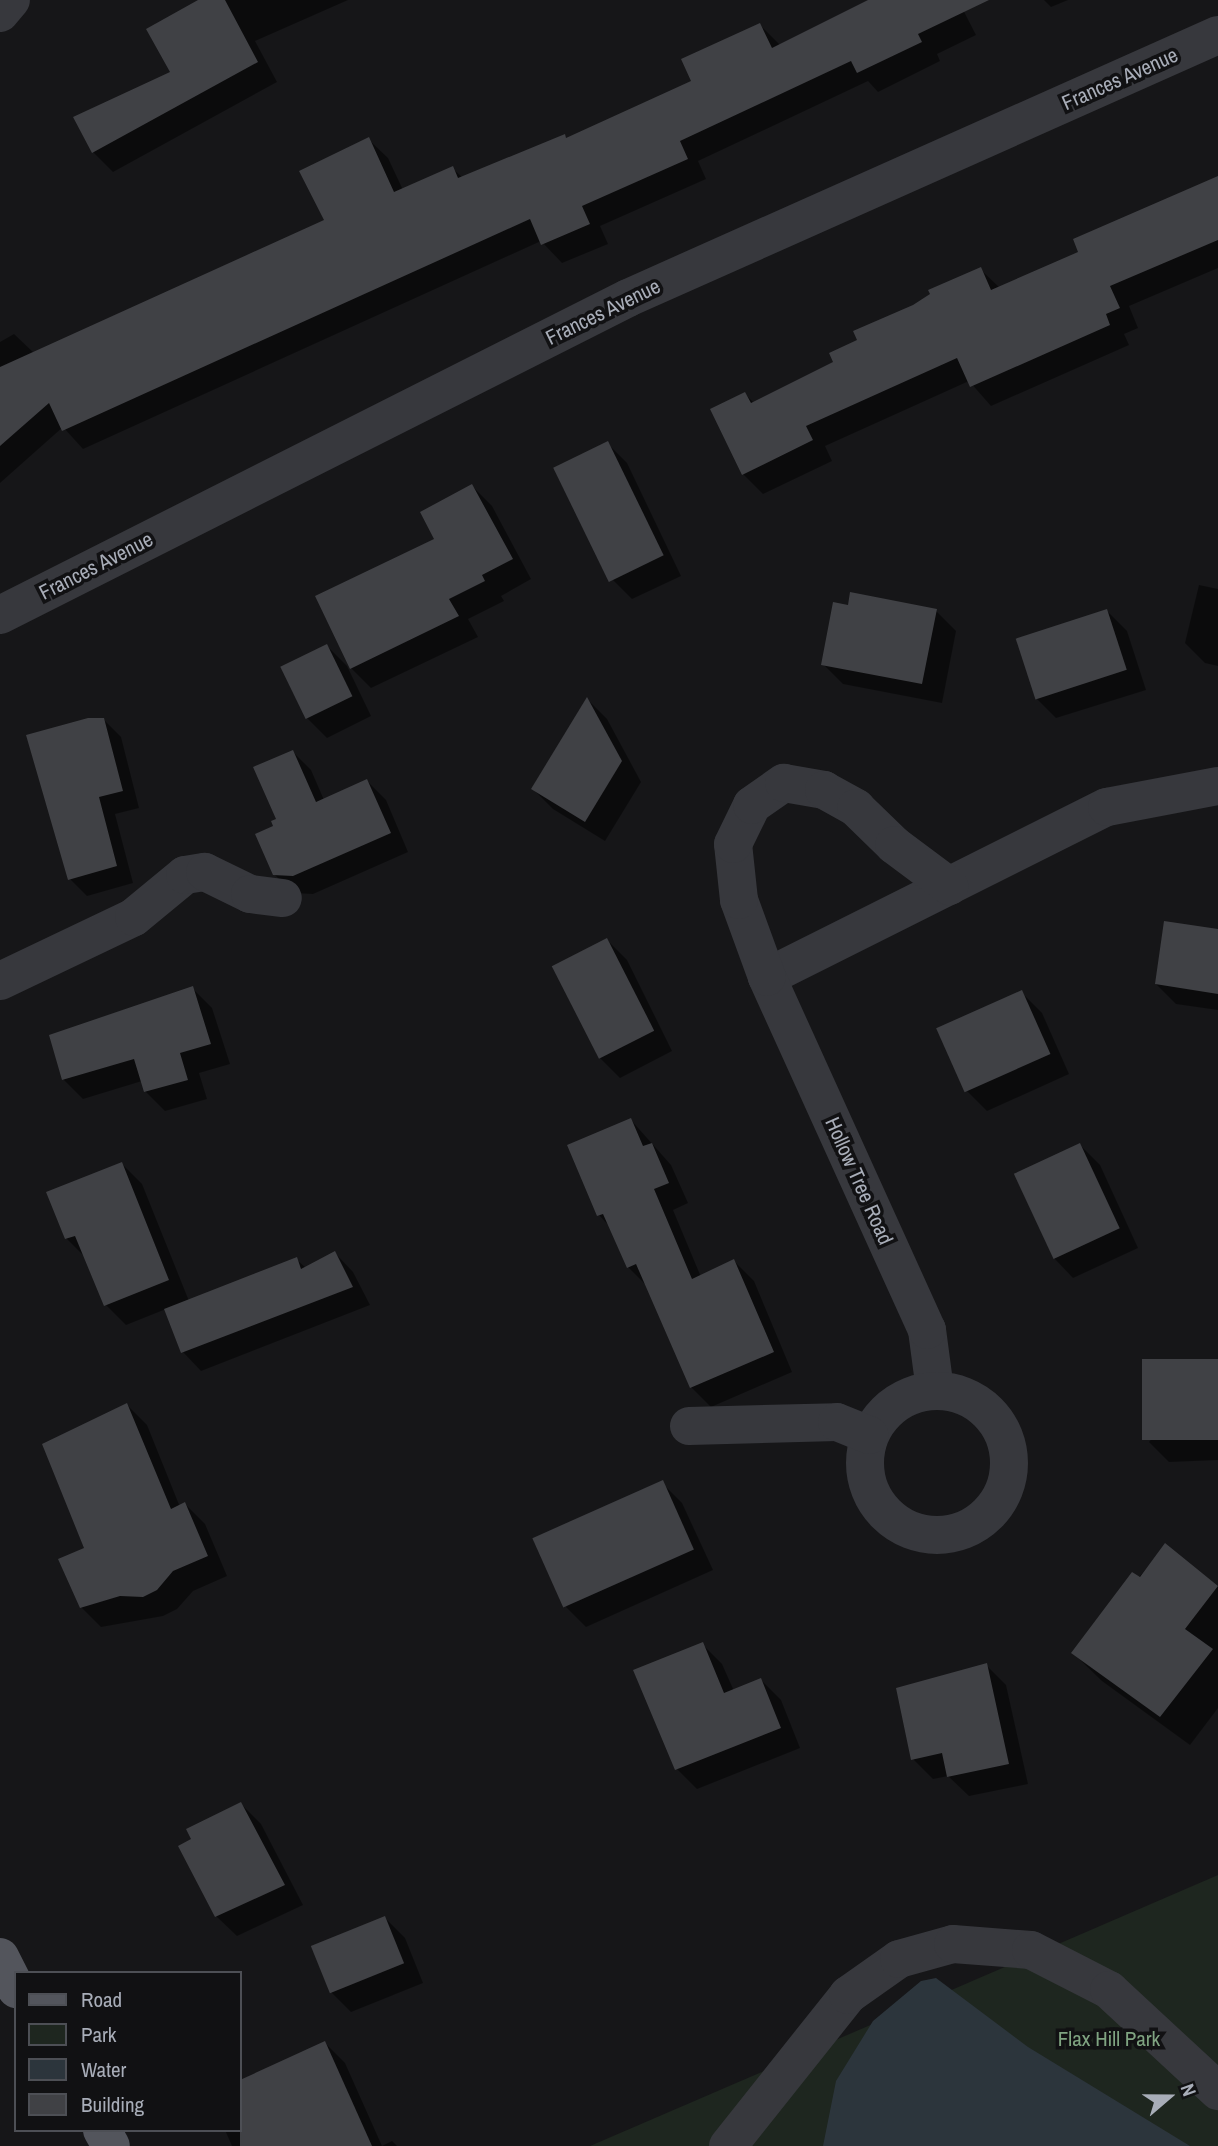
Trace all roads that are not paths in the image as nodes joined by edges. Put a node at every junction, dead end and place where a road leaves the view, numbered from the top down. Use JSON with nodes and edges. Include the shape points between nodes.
{"nodes":[{"id":1,"x":11,"y":0,"type":"edge"},
{"id":2,"x":0,"y":13,"type":"edge"},
{"id":3,"x":1218,"y":35,"type":"edge"},
{"id":4,"x":0,"y":615,"type":"edge"},
{"id":5,"x":1218,"y":786,"type":"edge"},
{"id":6,"x":949,"y":886,"type":"junction"},
{"id":7,"x":283,"y":898,"type":"dead end"},
{"id":8,"x":767,"y":977,"type":"junction"},
{"id":9,"x":0,"y":981,"type":"edge"},
{"id":10,"x":934,"y":1390,"type":"junction"},
{"id":11,"x":690,"y":1426,"type":"dead end"},
{"id":12,"x":870,"y":1435,"type":"junction"},
{"id":13,"x":0,"y":1957,"type":"edge"},
{"id":14,"x":14,"y":1985,"type":"edge"},
{"id":15,"x":1218,"y":2091,"type":"edge"},
{"id":16,"x":728,"y":2146,"type":"edge"}],
"edges":[{"from":1,"to":2,"type":"street"},
{"from":3,"to":4,"type":"street","name":"Frances Avenue","via":[[628,298]]},
{"from":5,"to":6,"type":"street","via":[[1107,807]]},
{"from":6,"to":8,"type":"street"},
{"from":6,"to":8,"type":"street","name":"Hollow Tree Road","via":[[894,845],[856,808],[824,790],[784,783],[752,805],[733,844],[739,900]]},
{"from":7,"to":9,"type":"street","via":[[250,894],[205,872],[185,875],[134,917]]},
{"from":8,"to":10,"type":"street","name":"Hollow Tree Road","via":[[927,1329]]},
{"from":10,"to":12,"type":"street","via":[[895,1403]]},
{"from":10,"to":12,"type":"street","via":[[959,1393],[981,1405],[998,1423],[1008,1445],[1010,1470],[1003,1494],[989,1514],[969,1528],[945,1535],[920,1534],[885,1513],[866,1476]]},
{"from":11,"to":12,"type":"street","via":[[838,1422]]},
{"from":13,"to":14,"type":"main road"},
{"from":15,"to":16,"type":"street","via":[[1110,1990],[1031,1950],[953,1944],[898,1959],[848,1995]]}]}
